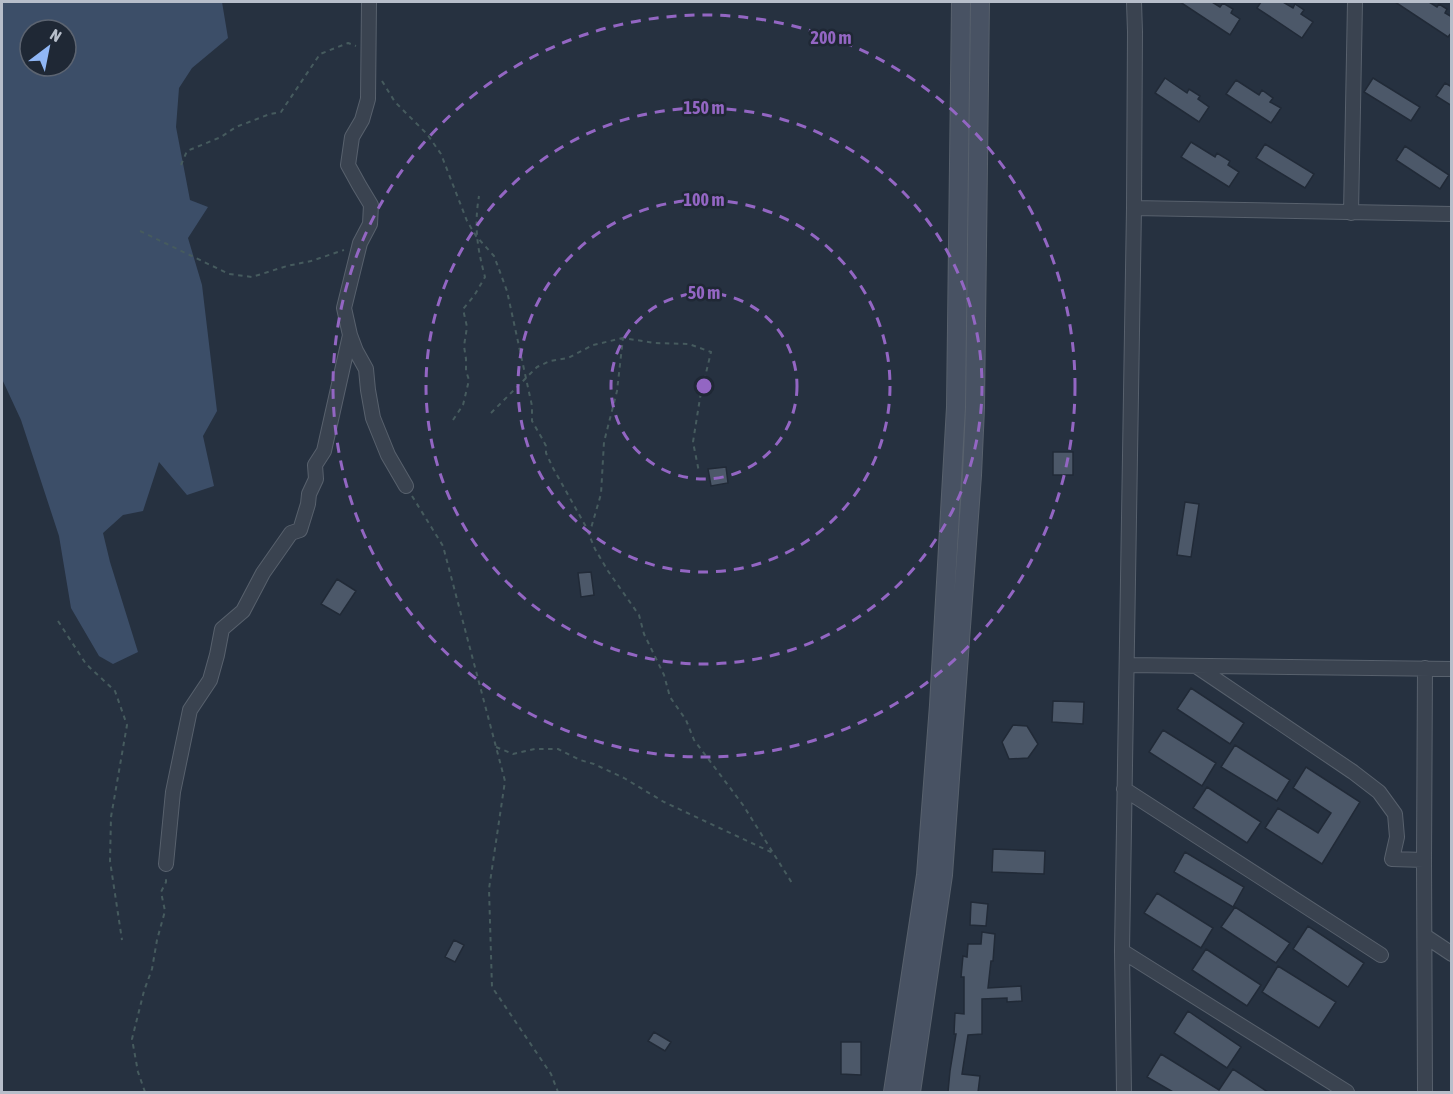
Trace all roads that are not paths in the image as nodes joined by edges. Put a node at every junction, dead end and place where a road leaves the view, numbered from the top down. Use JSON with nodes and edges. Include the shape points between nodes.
{"nodes":[{"id":1,"x":369,"y":2,"type":"edge"},
{"id":2,"x":961,"y":2,"type":"edge"},
{"id":3,"x":980,"y":2,"type":"edge"},
{"id":4,"x":1134,"y":2,"type":"edge"},
{"id":5,"x":1355,"y":2,"type":"edge"},
{"id":6,"x":978,"y":190,"type":"junction"},
{"id":7,"x":959,"y":191,"type":"junction"},
{"id":8,"x":1134,"y":208,"type":"junction"},
{"id":9,"x":1352,"y":213,"type":"junction"},
{"id":10,"x":1452,"y":214,"type":"edge"},
{"id":11,"x":350,"y":335,"type":"junction"},
{"id":12,"x":972,"y":475,"type":"junction"},
{"id":13,"x":952,"y":477,"type":"junction"},
{"id":14,"x":406,"y":486,"type":"road end"},
{"id":15,"x":1127,"y":666,"type":"junction"},
{"id":16,"x":1196,"y":666,"type":"junction"},
{"id":17,"x":1425,"y":668,"type":"junction"},
{"id":18,"x":1452,"y":669,"type":"edge"},
{"id":19,"x":947,"y":706,"type":"junction"},
{"id":20,"x":1124,"y":789,"type":"junction"},
{"id":21,"x":1424,"y":860,"type":"junction"},
{"id":22,"x":166,"y":864,"type":"road end"},
{"id":23,"x":1425,"y":936,"type":"junction"},
{"id":24,"x":1122,"y":951,"type":"junction"},
{"id":25,"x":1452,"y":954,"type":"edge"},
{"id":26,"x":1381,"y":955,"type":"dead end"},
{"id":27,"x":893,"y":1092,"type":"edge"},
{"id":28,"x":911,"y":1092,"type":"edge"},
{"id":29,"x":1124,"y":1092,"type":"edge"},
{"id":30,"x":1347,"y":1092,"type":"edge"},
{"id":31,"x":1425,"y":1092,"type":"edge"}],
"edges":[{"from":1,"to":11,"type":"street","via":[[368,99],[352,137],[348,165],[371,205],[370,224],[360,243],[344,309]]},
{"from":2,"to":7,"type":"main road"},
{"from":3,"to":6,"type":"main road"},
{"from":4,"to":8,"type":"street"},
{"from":5,"to":9,"type":"street"},
{"from":6,"to":7,"type":"main road"},
{"from":6,"to":12,"type":"main road"},
{"from":7,"to":13,"type":"main road"},
{"from":8,"to":9,"type":"street"},
{"from":8,"to":15,"type":"street"},
{"from":9,"to":10,"type":"street"},
{"from":11,"to":14,"type":"street","via":[[366,369],[373,418]]},
{"from":11,"to":22,"type":"street","via":[[324,451],[315,465],[316,479],[300,530],[291,533],[262,573],[243,611],[222,629],[210,680],[190,710],[173,792]]},
{"from":12,"to":13,"type":"main road"},
{"from":12,"to":19,"type":"main road"},
{"from":13,"to":19,"type":"main road"},
{"from":15,"to":16,"type":"street"},
{"from":15,"to":20,"type":"street"},
{"from":16,"to":17,"type":"street"},
{"from":16,"to":21,"type":"street","via":[[1379,792],[1395,814],[1397,837],[1392,860]]},
{"from":17,"to":18,"type":"street"},
{"from":17,"to":21,"type":"street"},
{"from":19,"to":27,"type":"main road"},
{"from":19,"to":28,"type":"main road","via":[[943,875]]},
{"from":20,"to":24,"type":"street"},
{"from":20,"to":26,"type":"street"},
{"from":21,"to":23,"type":"street"},
{"from":23,"to":25,"type":"street"},
{"from":23,"to":31,"type":"street"},
{"from":24,"to":29,"type":"street"},
{"from":24,"to":30,"type":"street"}]}
